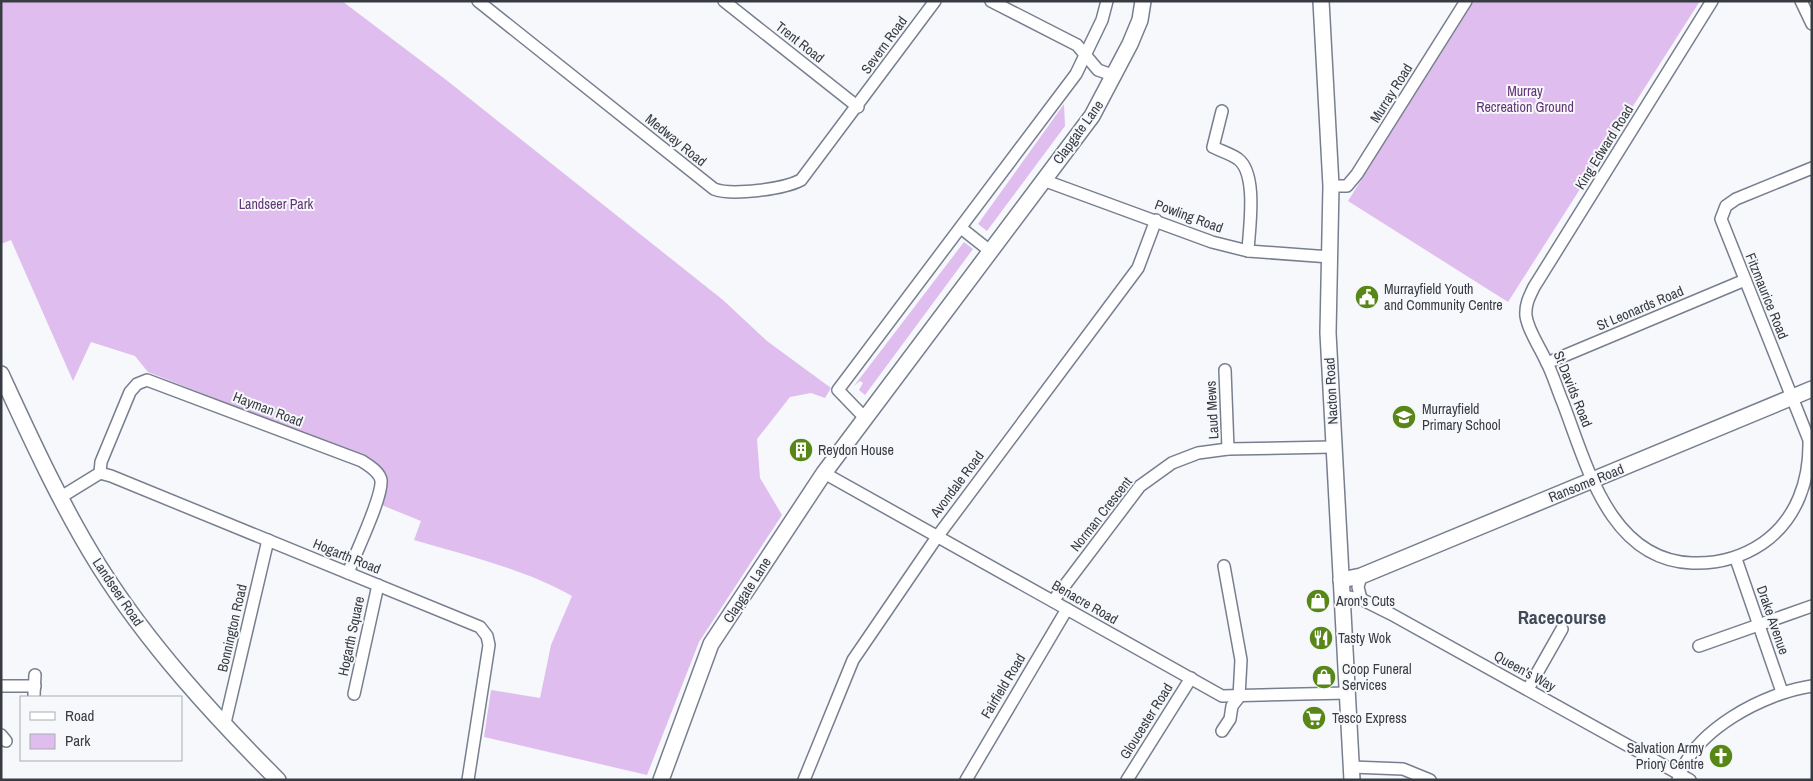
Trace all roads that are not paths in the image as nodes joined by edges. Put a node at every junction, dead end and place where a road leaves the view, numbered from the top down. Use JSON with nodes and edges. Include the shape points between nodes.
{"nodes":[{"id":1,"x":478,"y":1,"type":"edge"},
{"id":2,"x":724,"y":1,"type":"edge"},
{"id":3,"x":935,"y":1,"type":"edge"},
{"id":4,"x":991,"y":1,"type":"edge"},
{"id":5,"x":1107,"y":1,"type":"edge"},
{"id":6,"x":1143,"y":1,"type":"edge"},
{"id":7,"x":1321,"y":1,"type":"edge"},
{"id":8,"x":1466,"y":1,"type":"edge"},
{"id":9,"x":1712,"y":1,"type":"edge"},
{"id":10,"x":1801,"y":1,"type":"edge"},
{"id":11,"x":1812,"y":24,"type":"edge"},
{"id":12,"x":1086,"y":56,"type":"junction"},
{"id":13,"x":1115,"y":76,"type":"junction"},
{"id":14,"x":858,"y":107,"type":"junction"},
{"id":15,"x":1222,"y":110,"type":"dead end"},
{"id":16,"x":1812,"y":168,"type":"edge"},
{"id":17,"x":1043,"y":180,"type":"junction"},
{"id":18,"x":1331,"y":186,"type":"junction"},
{"id":19,"x":1156,"y":220,"type":"junction"},
{"id":20,"x":961,"y":228,"type":"junction"},
{"id":21,"x":990,"y":251,"type":"junction"},
{"id":22,"x":1248,"y":251,"type":"junction"},
{"id":23,"x":1330,"y":257,"type":"junction"},
{"id":24,"x":1745,"y":280,"type":"junction"},
{"id":25,"x":1526,"y":310,"type":"joint"},
{"id":26,"x":1547,"y":363,"type":"junction"},
{"id":27,"x":1225,"y":370,"type":"dead end"},
{"id":28,"x":1,"y":374,"type":"edge"},
{"id":29,"x":1812,"y":389,"type":"edge"},
{"id":30,"x":1792,"y":398,"type":"junction"},
{"id":31,"x":865,"y":418,"type":"junction"},
{"id":32,"x":1333,"y":447,"type":"junction"},
{"id":33,"x":1228,"y":449,"type":"junction"},
{"id":34,"x":100,"y":473,"type":"junction"},
{"id":35,"x":824,"y":473,"type":"junction"},
{"id":36,"x":1593,"y":480,"type":"junction"},
{"id":37,"x":61,"y":497,"type":"junction"},
{"id":38,"x":936,"y":537,"type":"junction"},
{"id":39,"x":268,"y":540,"type":"junction"},
{"id":40,"x":1736,"y":559,"type":"junction"},
{"id":41,"x":1224,"y":566,"type":"dead end"},
{"id":42,"x":348,"y":572,"type":"junction"},
{"id":43,"x":1360,"y":576,"type":"junction"},
{"id":44,"x":1341,"y":580,"type":"junction"},
{"id":45,"x":378,"y":585,"type":"junction"},
{"id":46,"x":1342,"y":596,"type":"junction"},
{"id":47,"x":1362,"y":599,"type":"junction"},
{"id":48,"x":1053,"y":601,"type":"junction"},
{"id":49,"x":1812,"y":606,"type":"edge"},
{"id":50,"x":1067,"y":609,"type":"junction"},
{"id":51,"x":1759,"y":625,"type":"junction"},
{"id":52,"x":1562,"y":629,"type":"dead end"},
{"id":53,"x":1699,"y":646,"type":"dead end"},
{"id":54,"x":1191,"y":678,"type":"junction"},
{"id":55,"x":35,"y":685,"type":"dead end"},
{"id":56,"x":1,"y":686,"type":"edge"},
{"id":57,"x":1812,"y":686,"type":"edge"},
{"id":58,"x":1528,"y":689,"type":"junction"},
{"id":59,"x":1782,"y":692,"type":"junction"},
{"id":60,"x":1347,"y":693,"type":"junction"},
{"id":61,"x":354,"y":694,"type":"dead end"},
{"id":62,"x":1239,"y":696,"type":"junction"},
{"id":63,"x":225,"y":723,"type":"junction"},
{"id":64,"x":1222,"y":731,"type":"dead end"},
{"id":65,"x":1352,"y":773,"type":"edge"},
{"id":66,"x":1679,"y":777,"type":"edge"},
{"id":67,"x":278,"y":780,"type":"edge"},
{"id":68,"x":468,"y":780,"type":"edge"},
{"id":69,"x":661,"y":780,"type":"edge"},
{"id":70,"x":804,"y":780,"type":"edge"},
{"id":71,"x":966,"y":780,"type":"edge"},
{"id":72,"x":1127,"y":780,"type":"edge"},
{"id":73,"x":1430,"y":780,"type":"edge"},
{"id":74,"x":1690,"y":780,"type":"edge"}],
"edges":[{"from":1,"to":14,"type":"street","name":"Medway Road","via":[[721,192],[791,185],[801,180]]},
{"from":2,"to":14,"type":"street","name":"Trent Road"},
{"from":3,"to":14,"type":"street","name":"Severn Road"},
{"from":4,"to":12,"type":"street","via":[[1064,37]]},
{"from":5,"to":12,"type":"street"},
{"from":6,"to":13,"type":"street","name":"Clapgate Lane","via":[[1140,20]]},
{"from":7,"to":18,"type":"street","name":"Nacton Road"},
{"from":8,"to":18,"type":"street","name":"Murray Road","via":[[1357,174],[1347,186]]},
{"from":9,"to":25,"type":"street","name":"King Edward Road","via":[[1534,287]]},
{"from":10,"to":11,"type":"street"},
{"from":12,"to":13,"type":"street","via":[[1098,70]]},
{"from":12,"to":20,"type":"street"},
{"from":13,"to":17,"type":"street","name":"Clapgate Lane","via":[[1092,116]]},
{"from":15,"to":22,"type":"street","via":[[1213,147],[1239,160],[1247,172],[1250,186]]},
{"from":16,"to":24,"type":"street","name":"Fitzmaurice Road","via":[[1726,206],[1722,213],[1723,227]]},
{"from":17,"to":19,"type":"street","name":"Powling Road"},
{"from":17,"to":21,"type":"street","name":"Clapgate Lane"},
{"from":18,"to":23,"type":"street","name":"Nacton Road"},
{"from":19,"to":22,"type":"street","name":"Powling Road","via":[[1212,242]]},
{"from":19,"to":38,"type":"street","name":"Avondale Road","via":[[1138,268]]},
{"from":20,"to":21,"type":"street"},
{"from":20,"to":31,"type":"street","via":[[838,390]]},
{"from":21,"to":31,"type":"street","name":"Clapgate Lane"},
{"from":22,"to":23,"type":"street","name":"Powling Road"},
{"from":23,"to":32,"type":"street","name":"Nacton Road","via":[[1328,333]]},
{"from":24,"to":26,"type":"street","name":"St Leonards Road"},
{"from":24,"to":30,"type":"street","name":"Fitzmaurice Road"},
{"from":25,"to":26,"type":"street","name":"St Davids Road","via":[[1528,323]]},
{"from":26,"to":36,"type":"street","name":"St Davids Road"},
{"from":27,"to":33,"type":"street","name":"Laud Mews"},
{"from":28,"to":37,"type":"street","name":"Landseer Road","via":[[43,466]]},
{"from":29,"to":30,"type":"street","name":"Ransome Road"},
{"from":30,"to":36,"type":"street","name":"Ransome Road"},
{"from":30,"to":40,"type":"street","name":"Fitzmaurice Road","via":[[1808,440],[1807,473],[1800,498],[1781,527],[1749,553]]},
{"from":31,"to":35,"type":"street","name":"Clapgate Lane"},
{"from":32,"to":33,"type":"street","name":"Norman Crescent"},
{"from":32,"to":44,"type":"street","name":"Nacton Road"},
{"from":33,"to":48,"type":"street","name":"Norman Crescent","via":[[1198,453],[1172,463],[1140,486]]},
{"from":34,"to":37,"type":"street"},
{"from":34,"to":39,"type":"street","name":"Hogarth Road"},
{"from":34,"to":42,"type":"street","name":"Hayman Road","via":[[101,462],[130,392],[147,380],[362,461],[375,470],[381,480]]},
{"from":35,"to":38,"type":"street","name":"Benacre Road"},
{"from":35,"to":69,"type":"street","name":"Clapgate Lane","via":[[712,644]]},
{"from":36,"to":40,"type":"street","name":"St Davids Road","via":[[1610,515],[1623,532],[1645,549],[1685,563],[1708,564]]},
{"from":36,"to":43,"type":"street","name":"Ransome Road"},
{"from":37,"to":63,"type":"street","name":"Landseer Road","via":[[99,565],[148,635]]},
{"from":38,"to":48,"type":"street","name":"Benacre Road"},
{"from":38,"to":70,"type":"street","name":"Avondale Road","via":[[853,660]]},
{"from":39,"to":42,"type":"street","name":"Hogarth Road"},
{"from":39,"to":63,"type":"street","name":"Bonnington Road"},
{"from":40,"to":51,"type":"street","name":"Drake Avenue"},
{"from":41,"to":62,"type":"street","via":[[1241,660]]},
{"from":42,"to":45,"type":"street","name":"Hogarth Road"},
{"from":43,"to":44,"type":"street","name":"Ransome Road"},
{"from":43,"to":47,"type":"street","via":[[1358,587]]},
{"from":44,"to":46,"type":"street","name":"Nacton Road"},
{"from":45,"to":61,"type":"street","name":"Hogarth Square"},
{"from":45,"to":68,"type":"street","name":"Hogarth Road","via":[[480,626],[487,636],[486,673]]},
{"from":46,"to":47,"type":"street","name":"Queen's Way"},
{"from":46,"to":60,"type":"street","name":"Nacton Road"},
{"from":47,"to":58,"type":"street","name":"Queen's Way"},
{"from":48,"to":50,"type":"street","name":"Benacre Road"},
{"from":49,"to":51,"type":"street"},
{"from":50,"to":54,"type":"street","name":"Benacre Road"},
{"from":50,"to":71,"type":"street","name":"Fairfield Road"},
{"from":51,"to":53,"type":"street"},
{"from":51,"to":59,"type":"street","name":"Drake Avenue"},
{"from":52,"to":58,"type":"street"},
{"from":54,"to":62,"type":"street","name":"Benacre Road","via":[[1222,696]]},
{"from":54,"to":72,"type":"street","name":"Gloucester Road"},
{"from":55,"to":56,"type":"street"},
{"from":57,"to":59,"type":"street"},
{"from":58,"to":66,"type":"street","name":"Queen's Way"},
{"from":59,"to":66,"type":"street","via":[[1733,716],[1714,731],[1697,748]]},
{"from":60,"to":62,"type":"street","name":"Benacre Road"},
{"from":60,"to":65,"type":"street","name":"Nacton Road"},
{"from":62,"to":64,"type":"street"},
{"from":63,"to":67,"type":"street","name":"Landseer Road"},
{"from":65,"to":73,"type":"street","via":[[1402,769]]},
{"from":66,"to":74,"type":"street","name":"Queen's Way"}]}
